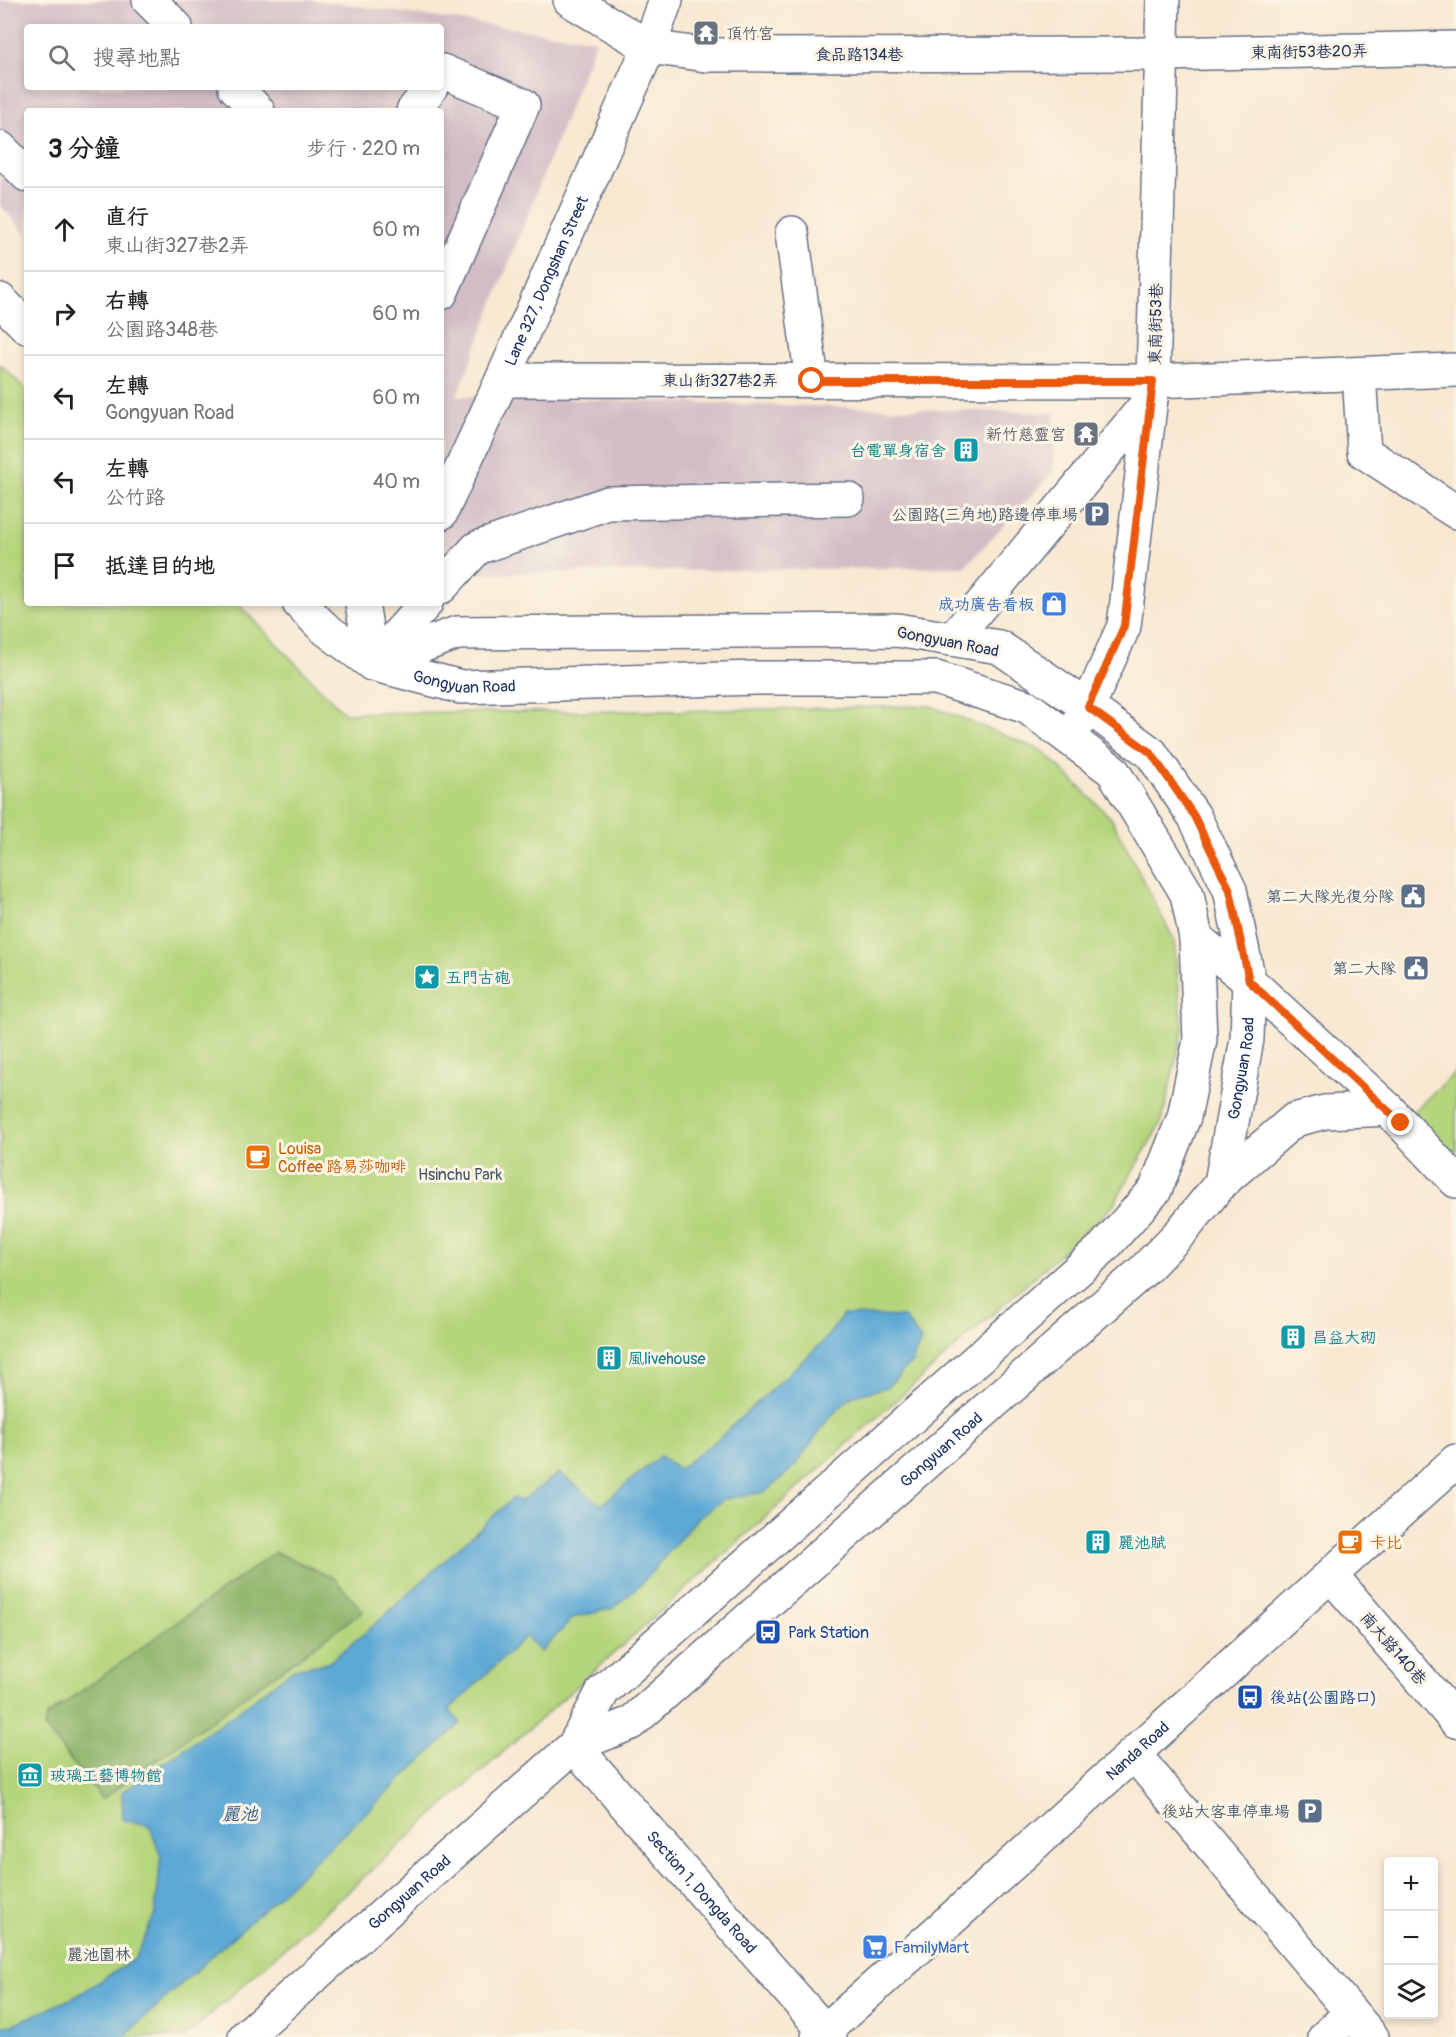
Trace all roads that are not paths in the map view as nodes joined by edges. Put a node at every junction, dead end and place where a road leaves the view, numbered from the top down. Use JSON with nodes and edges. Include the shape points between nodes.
{"nodes":[{"id":1,"x":149,"y":0,"type":"edge"},
{"id":2,"x":570,"y":0,"type":"edge"},
{"id":3,"x":666,"y":0,"type":"edge"},
{"id":4,"x":1162,"y":0,"type":"edge"},
{"id":5,"x":173,"y":24,"type":"edge"},
{"id":6,"x":649,"y":47,"type":"junction"},
{"id":7,"x":1456,"y":48,"type":"edge"},
{"id":8,"x":1161,"y":54,"type":"junction"},
{"id":9,"x":444,"y":71,"type":"edge"},
{"id":10,"x":237,"y":90,"type":"edge"},
{"id":11,"x":428,"y":90,"type":"edge"},
{"id":12,"x":255,"y":108,"type":"edge"},
{"id":13,"x":415,"y":108,"type":"edge"},
{"id":14,"x":0,"y":148,"type":"edge"},
{"id":15,"x":24,"y":172,"type":"edge"},
{"id":16,"x":792,"y":233,"type":"dead end"},
{"id":17,"x":444,"y":286,"type":"edge"},
{"id":18,"x":0,"y":300,"type":"edge"},
{"id":19,"x":24,"y":324,"type":"edge"},
{"id":20,"x":1456,"y":370,"type":"edge"},
{"id":21,"x":1359,"y":374,"type":"junction"},
{"id":22,"x":502,"y":380,"type":"junction"},
{"id":23,"x":812,"y":381,"type":"junction"},
{"id":24,"x":1152,"y":390,"type":"junction"},
{"id":25,"x":848,"y":499,"type":"dead end"},
{"id":26,"x":444,"y":506,"type":"edge"},
{"id":27,"x":1456,"y":512,"type":"edge"},
{"id":28,"x":444,"y":584,"type":"edge"},
{"id":29,"x":302,"y":606,"type":"edge"},
{"id":30,"x":362,"y":606,"type":"edge"},
{"id":31,"x":399,"y":606,"type":"edge"},
{"id":32,"x":423,"y":606,"type":"edge"},
{"id":33,"x":953,"y":639,"type":"junction"},
{"id":34,"x":372,"y":664,"type":"junction"},
{"id":35,"x":1088,"y":707,"type":"junction"},
{"id":36,"x":1069,"y":738,"type":"junction"},
{"id":37,"x":1196,"y":938,"type":"junction"},
{"id":38,"x":1249,"y":981,"type":"junction"},
{"id":39,"x":1388,"y":1109,"type":"junction"},
{"id":40,"x":1456,"y":1181,"type":"edge"},
{"id":41,"x":1221,"y":1183,"type":"junction"},
{"id":42,"x":1456,"y":1461,"type":"edge"},
{"id":43,"x":1331,"y":1575,"type":"junction"},
{"id":44,"x":1456,"y":1721,"type":"edge"},
{"id":45,"x":573,"y":1746,"type":"junction"},
{"id":46,"x":1134,"y":1755,"type":"junction"},
{"id":47,"x":1361,"y":2025,"type":"edge"},
{"id":48,"x":828,"y":2036,"type":"edge"},
{"id":49,"x":245,"y":2037,"type":"edge"},
{"id":50,"x":1325,"y":2037,"type":"edge"}],
"edges":[{"from":1,"to":5,"type":"street"},
{"from":2,"to":6,"type":"street","name":"食品路134巷"},
{"from":3,"to":6,"type":"street","name":"Lane 327, Dongshan Street"},
{"from":4,"to":8,"type":"street","name":"東南街53巷"},
{"from":6,"to":8,"type":"street","name":"食品路134巷","via":[[706,55]]},
{"from":6,"to":22,"type":"street","name":"Lane 327, Dongshan Street"},
{"from":7,"to":8,"type":"street","name":"東南街53巷20弄"},
{"from":8,"to":24,"type":"street","name":"東南街53巷"},
{"from":9,"to":17,"type":"street","via":[[523,105]]},
{"from":10,"to":12,"type":"street"},
{"from":11,"to":13,"type":"street"},
{"from":14,"to":15,"type":"street"},
{"from":16,"to":23,"type":"street"},
{"from":18,"to":19,"type":"street"},
{"from":20,"to":21,"type":"street","name":"東南街53巷"},
{"from":21,"to":24,"type":"street","name":"東南街53巷"},
{"from":21,"to":27,"type":"street","via":[[1364,452]]},
{"from":22,"to":23,"type":"street","name":"東山街327巷2弄"},
{"from":22,"to":26,"type":"street","name":"Lane 327, Dongshan Street"},
{"from":23,"to":24,"type":"street","name":"東山街327巷2弄"},
{"from":24,"to":33,"type":"street"},
{"from":24,"to":35,"type":"street","via":[[1124,626]]},
{"from":25,"to":28,"type":"street","via":[[608,503],[477,548]]},
{"from":29,"to":34,"type":"street","name":"Gongyuan Road"},
{"from":30,"to":34,"type":"street"},
{"from":31,"to":34,"type":"street"},
{"from":32,"to":34,"type":"street"},
{"from":33,"to":34,"type":"street","name":"Gongyuan Road","via":[[897,630],[457,633]]},
{"from":33,"to":35,"type":"street","name":"Gongyuan Road","via":[[999,647]]},
{"from":34,"to":36,"type":"street","name":"Gongyuan Road","via":[[461,687],[756,678],[936,678],[1027,707]]},
{"from":35,"to":36,"type":"street"},
{"from":35,"to":38,"type":"street","name":"Gongyuan Road","via":[[1151,753],[1194,816],[1230,890]]},
{"from":36,"to":37,"type":"street","name":"Gongyuan Road","via":[[1113,771],[1187,894]]},
{"from":37,"to":38,"type":"street"},
{"from":37,"to":45,"type":"street","name":"Gongyuan Road","via":[[1200,1040],[1184,1117],[1155,1190],[1104,1247],[603,1691]]},
{"from":38,"to":39,"type":"street"},
{"from":38,"to":41,"type":"street","name":"Gongyuan Road","via":[[1247,1039]]},
{"from":39,"to":40,"type":"street"},
{"from":39,"to":41,"type":"street","via":[[1325,1112],[1294,1120]]},
{"from":41,"to":45,"type":"street","name":"Gongyuan Road","via":[[1144,1269],[631,1723]]},
{"from":42,"to":43,"type":"street","name":"Nanda Road"},
{"from":43,"to":44,"type":"street","name":"南大路140巷"},
{"from":43,"to":46,"type":"street","name":"Nanda Road"},
{"from":45,"to":48,"type":"street","name":"Section 1, Dongda Road"},
{"from":45,"to":49,"type":"street","name":"Gongyuan Road"},
{"from":46,"to":47,"type":"street"},
{"from":46,"to":48,"type":"street","name":"Nanda Road"},
{"from":47,"to":50,"type":"street"}]}
